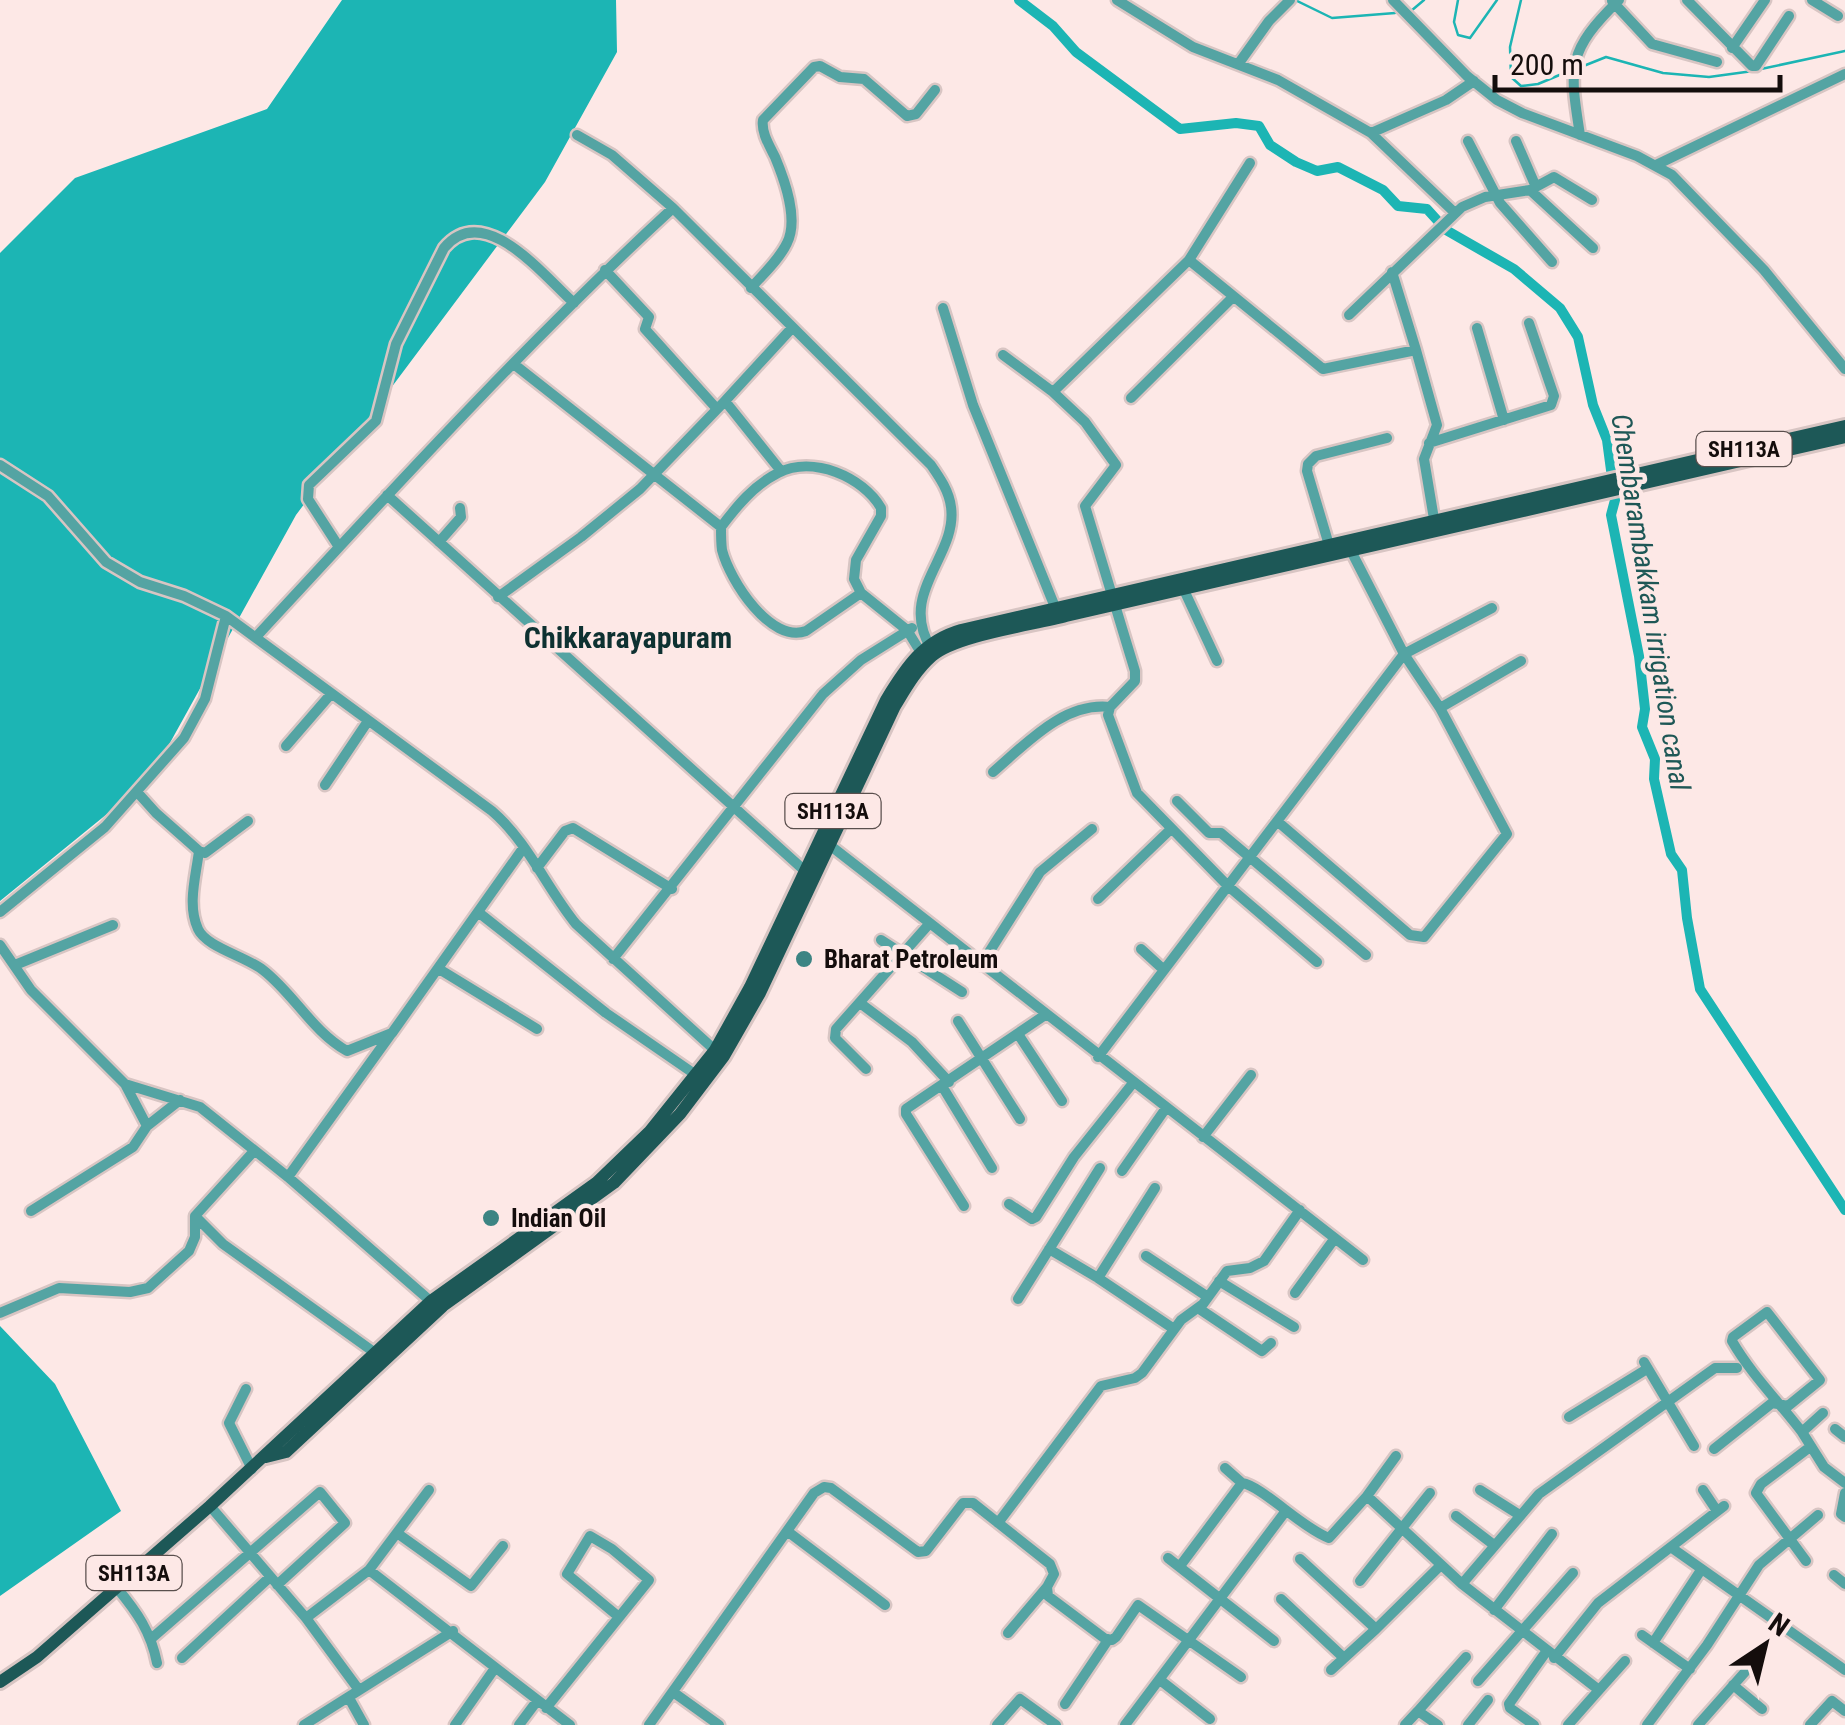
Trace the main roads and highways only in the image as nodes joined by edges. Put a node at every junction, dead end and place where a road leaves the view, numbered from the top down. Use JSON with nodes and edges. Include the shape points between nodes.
{"nodes":[{"id":1,"x":1845,"y":426,"type":"edge"},
{"id":2,"x":1845,"y":437,"type":"edge"},
{"id":3,"x":1644,"y":477,"type":"junction"},
{"id":4,"x":1348,"y":546,"type":"junction"},
{"id":5,"x":1113,"y":600,"type":"junction"},
{"id":6,"x":826,"y":843,"type":"junction"},
{"id":7,"x":720,"y":1053,"type":"junction"},
{"id":8,"x":436,"y":1305,"type":"junction"},
{"id":9,"x":0,"y":1682,"type":"edge"}],
"edges":[{"from":1,"to":3,"type":"main road","number":"SH113A"},
{"from":2,"to":3,"type":"main road","number":"SH113A"},
{"from":3,"to":4,"type":"main road","number":"SH113A"},
{"from":4,"to":5,"type":"main road","number":"SH113A","via":[[1184,590]]},
{"from":4,"to":5,"type":"main road","number":"SH113A","via":[[1329,545]]},
{"from":5,"to":6,"type":"main road","number":"SH113A","via":[[944,635],[886,700]]},
{"from":6,"to":7,"type":"main road","number":"SH113A","via":[[805,871]]},
{"from":6,"to":7,"type":"main road","number":"SH113A","via":[[760,993]]},
{"from":7,"to":8,"type":"main road","number":"SH113A","via":[[596,1182]]},
{"from":7,"to":8,"type":"main road","number":"SH113A","via":[[658,1139],[614,1183]]},
{"from":8,"to":9,"type":"main road","number":"SH113A","via":[[37,1658]]}]}
